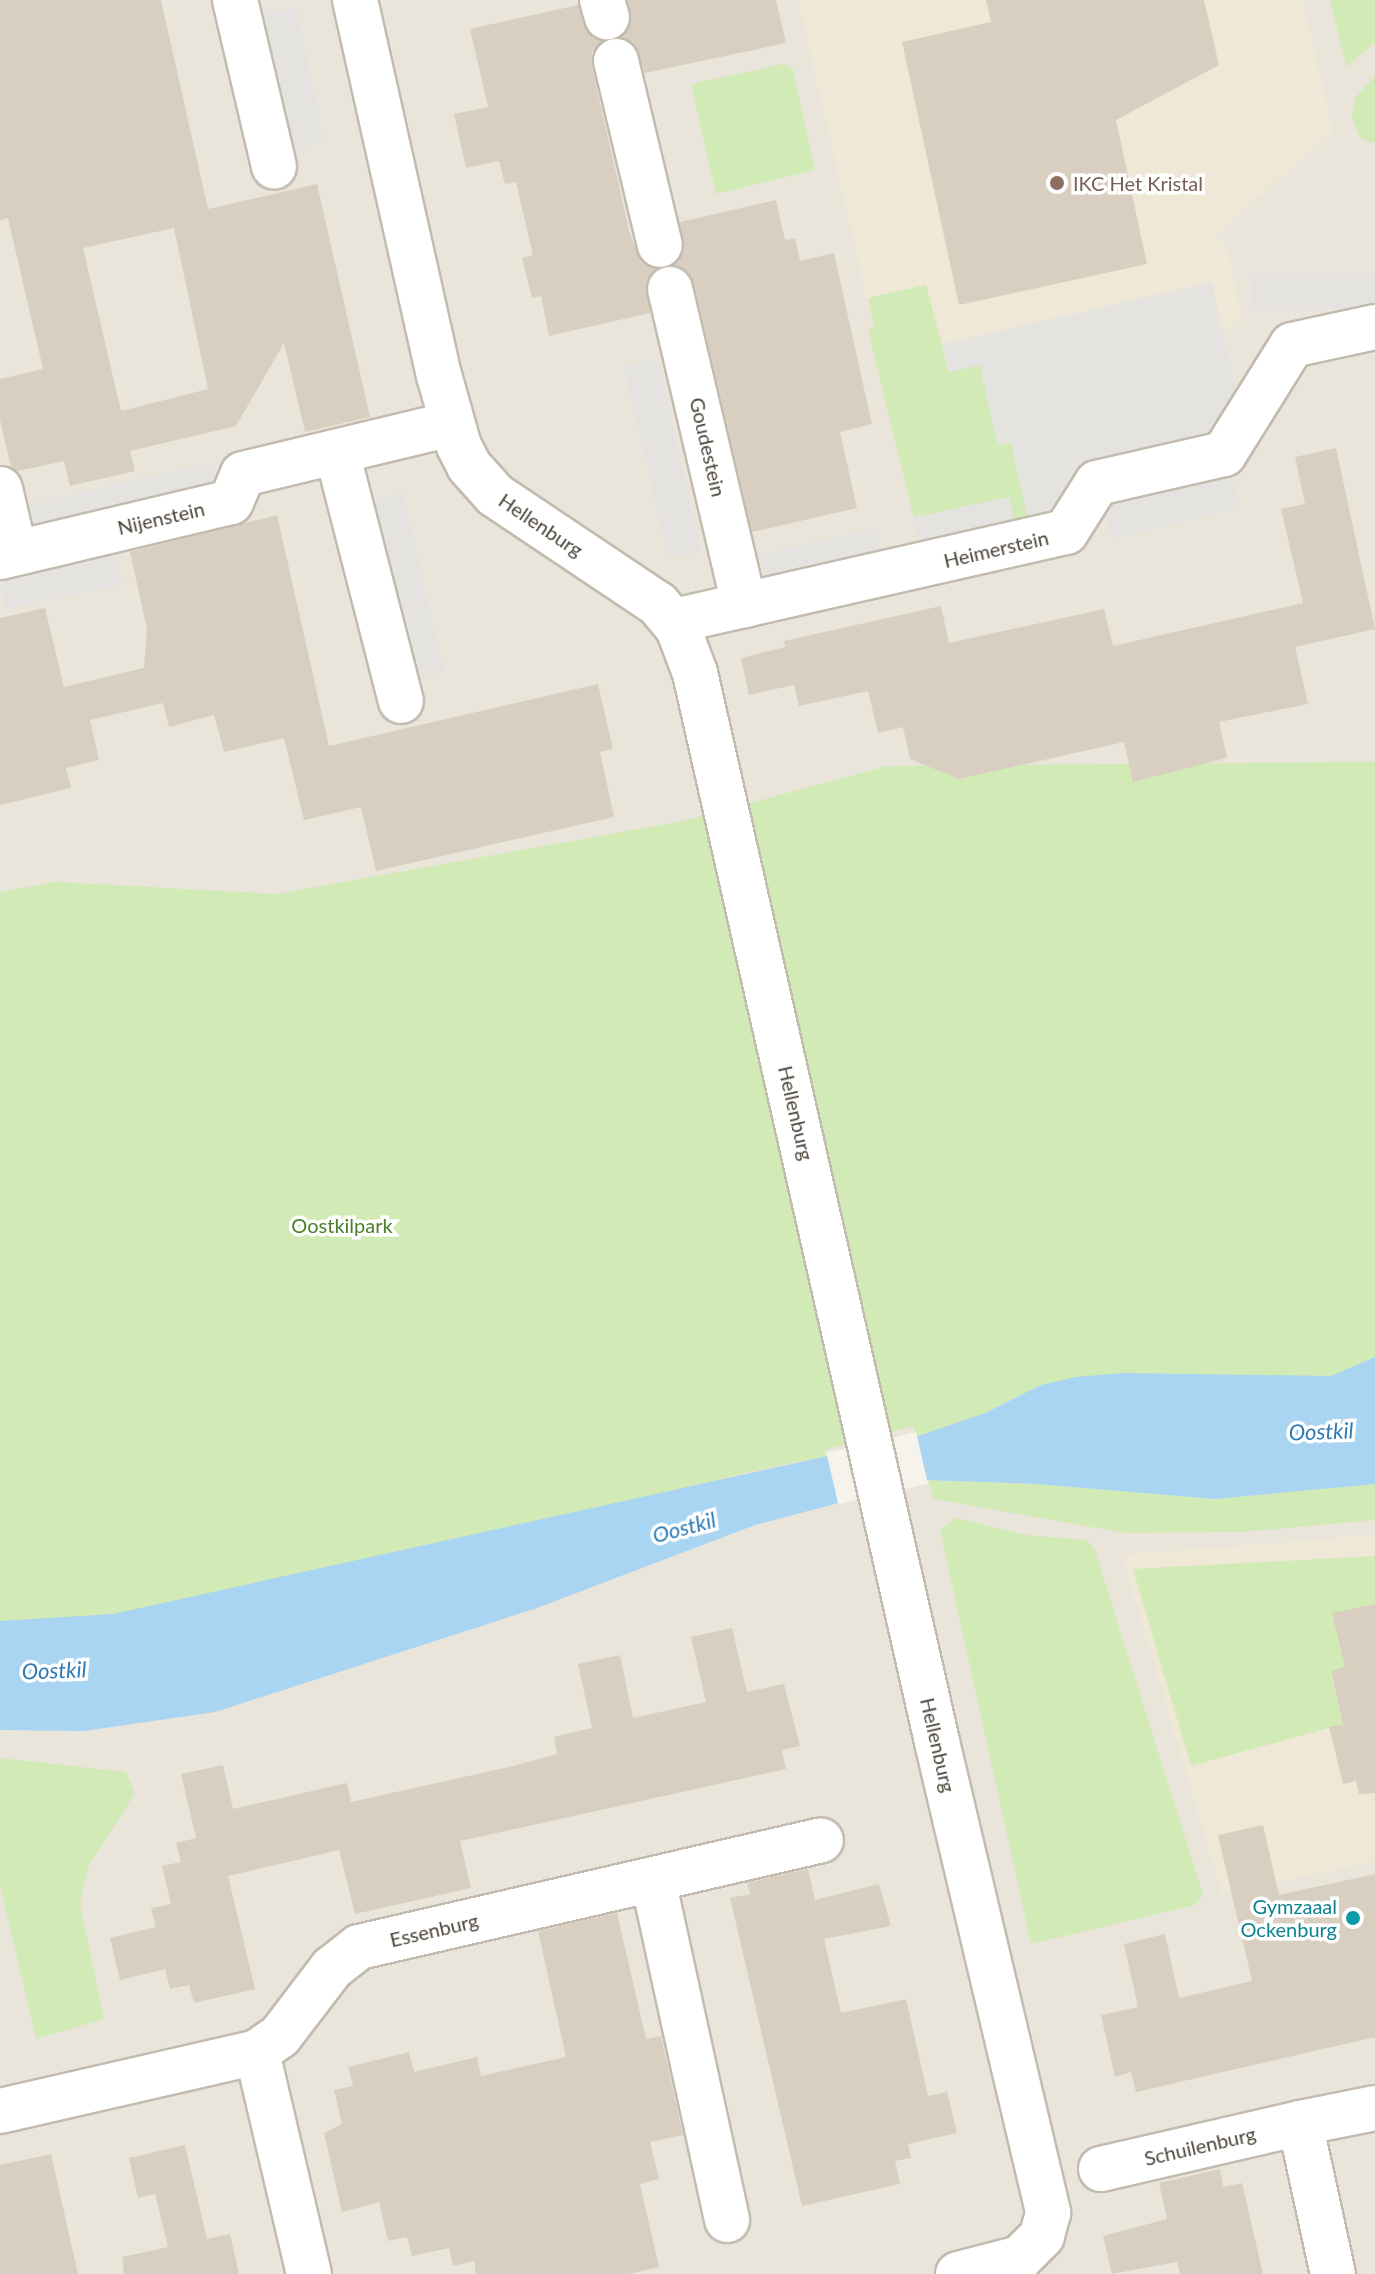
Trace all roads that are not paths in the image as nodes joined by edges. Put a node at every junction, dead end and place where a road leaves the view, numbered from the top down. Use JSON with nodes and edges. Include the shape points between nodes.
{"nodes":[{"id":1,"x":235,"y":0,"type":"edge"},
{"id":2,"x":355,"y":0,"type":"edge"},
{"id":3,"x":616,"y":61,"type":"dead end"},
{"id":4,"x":274,"y":166,"type":"dead end"},
{"id":5,"x":660,"y":245,"type":"dead end"},
{"id":6,"x":670,"y":289,"type":"dead end"},
{"id":7,"x":1375,"y":327,"type":"edge"},
{"id":8,"x":452,"y":424,"type":"junction"},
{"id":9,"x":337,"y":452,"type":"junction"},
{"id":10,"x":0,"y":489,"type":"edge"},
{"id":11,"x":8,"y":555,"type":"edge"},
{"id":12,"x":744,"y":605,"type":"junction"},
{"id":13,"x":674,"y":621,"type":"junction"},
{"id":14,"x":401,"y":701,"type":"dead end"},
{"id":15,"x":821,"y":1840,"type":"dead end"},
{"id":16,"x":653,"y":1880,"type":"junction"},
{"id":17,"x":257,"y":2052,"type":"junction"},
{"id":18,"x":1375,"y":2108,"type":"edge"},
{"id":19,"x":0,"y":2111,"type":"edge"},
{"id":20,"x":1300,"y":2123,"type":"junction"},
{"id":21,"x":1101,"y":2169,"type":"dead end"},
{"id":22,"x":727,"y":2220,"type":"dead end"},
{"id":23,"x":1046,"y":2255,"type":"edge"},
{"id":24,"x":309,"y":2274,"type":"edge"},
{"id":25,"x":958,"y":2274,"type":"edge"},
{"id":26,"x":1333,"y":2274,"type":"edge"}],
"edges":[{"from":1,"to":4,"type":"street"},
{"from":2,"to":8,"type":"street","name":"Hellenburg"},
{"from":3,"to":5,"type":"street"},
{"from":6,"to":12,"type":"street","name":"Goudestein"},
{"from":7,"to":12,"type":"street","name":"Heimerstein","via":[[1292,345],[1224,454],[1097,483],[1066,532]]},
{"from":8,"to":9,"type":"street","name":"Nijenstein"},
{"from":8,"to":13,"type":"street","name":"Hellenburg","via":[[469,466],[495,495],[645,594]]},
{"from":9,"to":11,"type":"street","name":"Nijenstein","via":[[243,474],[231,502]]},
{"from":9,"to":14,"type":"street"},
{"from":10,"to":11,"type":"street","name":"Nijenstein"},
{"from":12,"to":13,"type":"street","name":"Heimerstein"},
{"from":13,"to":23,"type":"street","name":"Hellenburg","via":[[695,673],[709,731],[1042,2179],[1048,2213]]},
{"from":15,"to":16,"type":"street","name":"Essenburg"},
{"from":16,"to":17,"type":"street","name":"Essenburg","via":[[359,1947],[332,1968],[280,2036]]},
{"from":16,"to":22,"type":"street"},
{"from":17,"to":19,"type":"street","name":"Essenburg"},
{"from":17,"to":24,"type":"street"},
{"from":18,"to":20,"type":"street","name":"Schuilenburg"},
{"from":20,"to":21,"type":"street","name":"Schuilenburg"},
{"from":20,"to":26,"type":"street"},
{"from":23,"to":25,"type":"street","name":"Hellenburg"}]}
